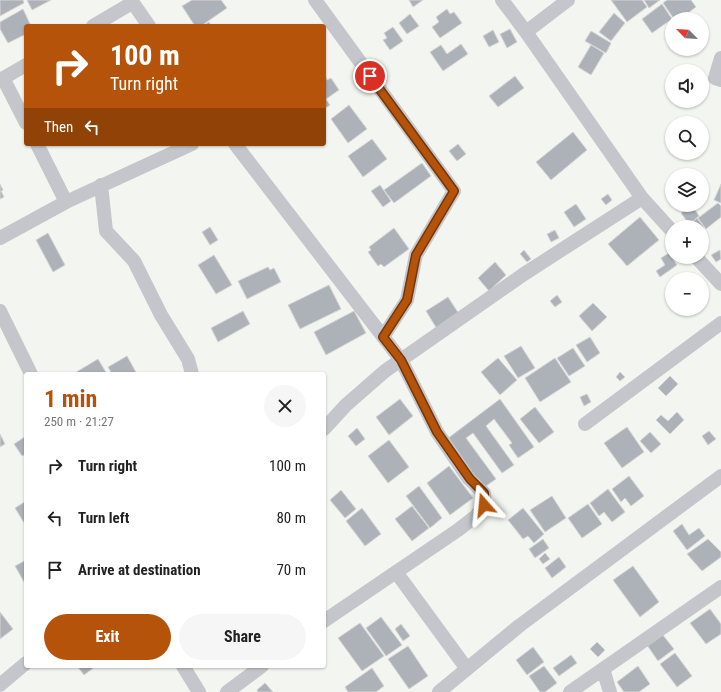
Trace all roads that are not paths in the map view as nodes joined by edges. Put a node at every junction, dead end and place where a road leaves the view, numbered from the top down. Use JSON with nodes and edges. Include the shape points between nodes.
{"nodes":[{"id":1,"x":315,"y":0,"type":"edge"},
{"id":2,"x":502,"y":0,"type":"edge"},
{"id":3,"x":568,"y":0,"type":"edge"},
{"id":4,"x":132,"y":1,"type":"edge"},
{"id":5,"x":96,"y":24,"type":"edge"},
{"id":6,"x":148,"y":24,"type":"edge"},
{"id":7,"x":526,"y":32,"type":"junction"},
{"id":8,"x":721,"y":58,"type":"edge"},
{"id":9,"x":24,"y":66,"type":"edge"},
{"id":10,"x":2,"y":79,"type":"edge"},
{"id":11,"x":721,"y":80,"type":"edge"},
{"id":12,"x":24,"y":119,"type":"edge"},
{"id":13,"x":38,"y":146,"type":"edge"},
{"id":14,"x":188,"y":146,"type":"edge"},
{"id":15,"x":237,"y":146,"type":"edge"},
{"id":16,"x":101,"y":185,"type":"junction"},
{"id":17,"x":642,"y":198,"type":"junction"},
{"id":18,"x":66,"y":202,"type":"junction"},
{"id":19,"x":665,"y":223,"type":"edge"},
{"id":20,"x":0,"y":238,"type":"edge"},
{"id":21,"x":702,"y":264,"type":"edge"},
{"id":22,"x":721,"y":284,"type":"edge"},
{"id":23,"x":0,"y":311,"type":"edge"},
{"id":24,"x":721,"y":323,"type":"edge"},
{"id":25,"x":383,"y":337,"type":"junction"},
{"id":26,"x":401,"y":360,"type":"junction"},
{"id":27,"x":29,"y":372,"type":"edge"},
{"id":28,"x":191,"y":372,"type":"edge"},
{"id":29,"x":585,"y":424,"type":"dead end"},
{"id":30,"x":326,"y":427,"type":"edge"},
{"id":31,"x":721,"y":476,"type":"edge"},
{"id":32,"x":396,"y":572,"type":"junction"},
{"id":33,"x":721,"y":587,"type":"edge"},
{"id":34,"x":326,"y":620,"type":"edge"},
{"id":35,"x":24,"y":665,"type":"edge"},
{"id":36,"x":184,"y":668,"type":"edge"},
{"id":37,"x":259,"y":668,"type":"edge"},
{"id":38,"x":466,"y":669,"type":"junction"},
{"id":39,"x":603,"y":669,"type":"junction"},
{"id":40,"x":0,"y":685,"type":"edge"},
{"id":41,"x":199,"y":692,"type":"edge"},
{"id":42,"x":227,"y":692,"type":"edge"},
{"id":43,"x":439,"y":692,"type":"edge"},
{"id":44,"x":570,"y":692,"type":"edge"},
{"id":45,"x":610,"y":692,"type":"edge"}],
"edges":[{"from":1,"to":25,"type":"street","via":[[454,191],[416,255],[407,300]]},
{"from":2,"to":7,"type":"street"},
{"from":3,"to":7,"type":"street"},
{"from":4,"to":5,"type":"street"},
{"from":4,"to":6,"type":"street"},
{"from":7,"to":17,"type":"street"},
{"from":8,"to":11,"type":"street","via":[[715,78]]},
{"from":9,"to":10,"type":"street"},
{"from":10,"to":12,"type":"street"},
{"from":13,"to":18,"type":"street"},
{"from":14,"to":16,"type":"street"},
{"from":15,"to":25,"type":"street"},
{"from":16,"to":18,"type":"street"},
{"from":16,"to":28,"type":"street","via":[[106,231],[134,261],[161,315],[188,359]]},
{"from":17,"to":19,"type":"street"},
{"from":17,"to":26,"type":"street","via":[[524,274]]},
{"from":18,"to":20,"type":"street"},
{"from":21,"to":22,"type":"street"},
{"from":23,"to":27,"type":"street"},
{"from":24,"to":29,"type":"street"},
{"from":25,"to":26,"type":"street"},
{"from":26,"to":30,"type":"street","via":[[346,405]]},
{"from":26,"to":32,"type":"street","via":[[437,432],[470,479],[484,493],[484,505],[476,516],[458,530]]},
{"from":31,"to":38,"type":"street","via":[[519,626]]},
{"from":32,"to":34,"type":"street"},
{"from":32,"to":38,"type":"street"},
{"from":33,"to":39,"type":"street"},
{"from":35,"to":40,"type":"street"},
{"from":36,"to":41,"type":"street"},
{"from":37,"to":42,"type":"street"},
{"from":38,"to":43,"type":"street"},
{"from":39,"to":44,"type":"street"},
{"from":39,"to":45,"type":"street"}]}
